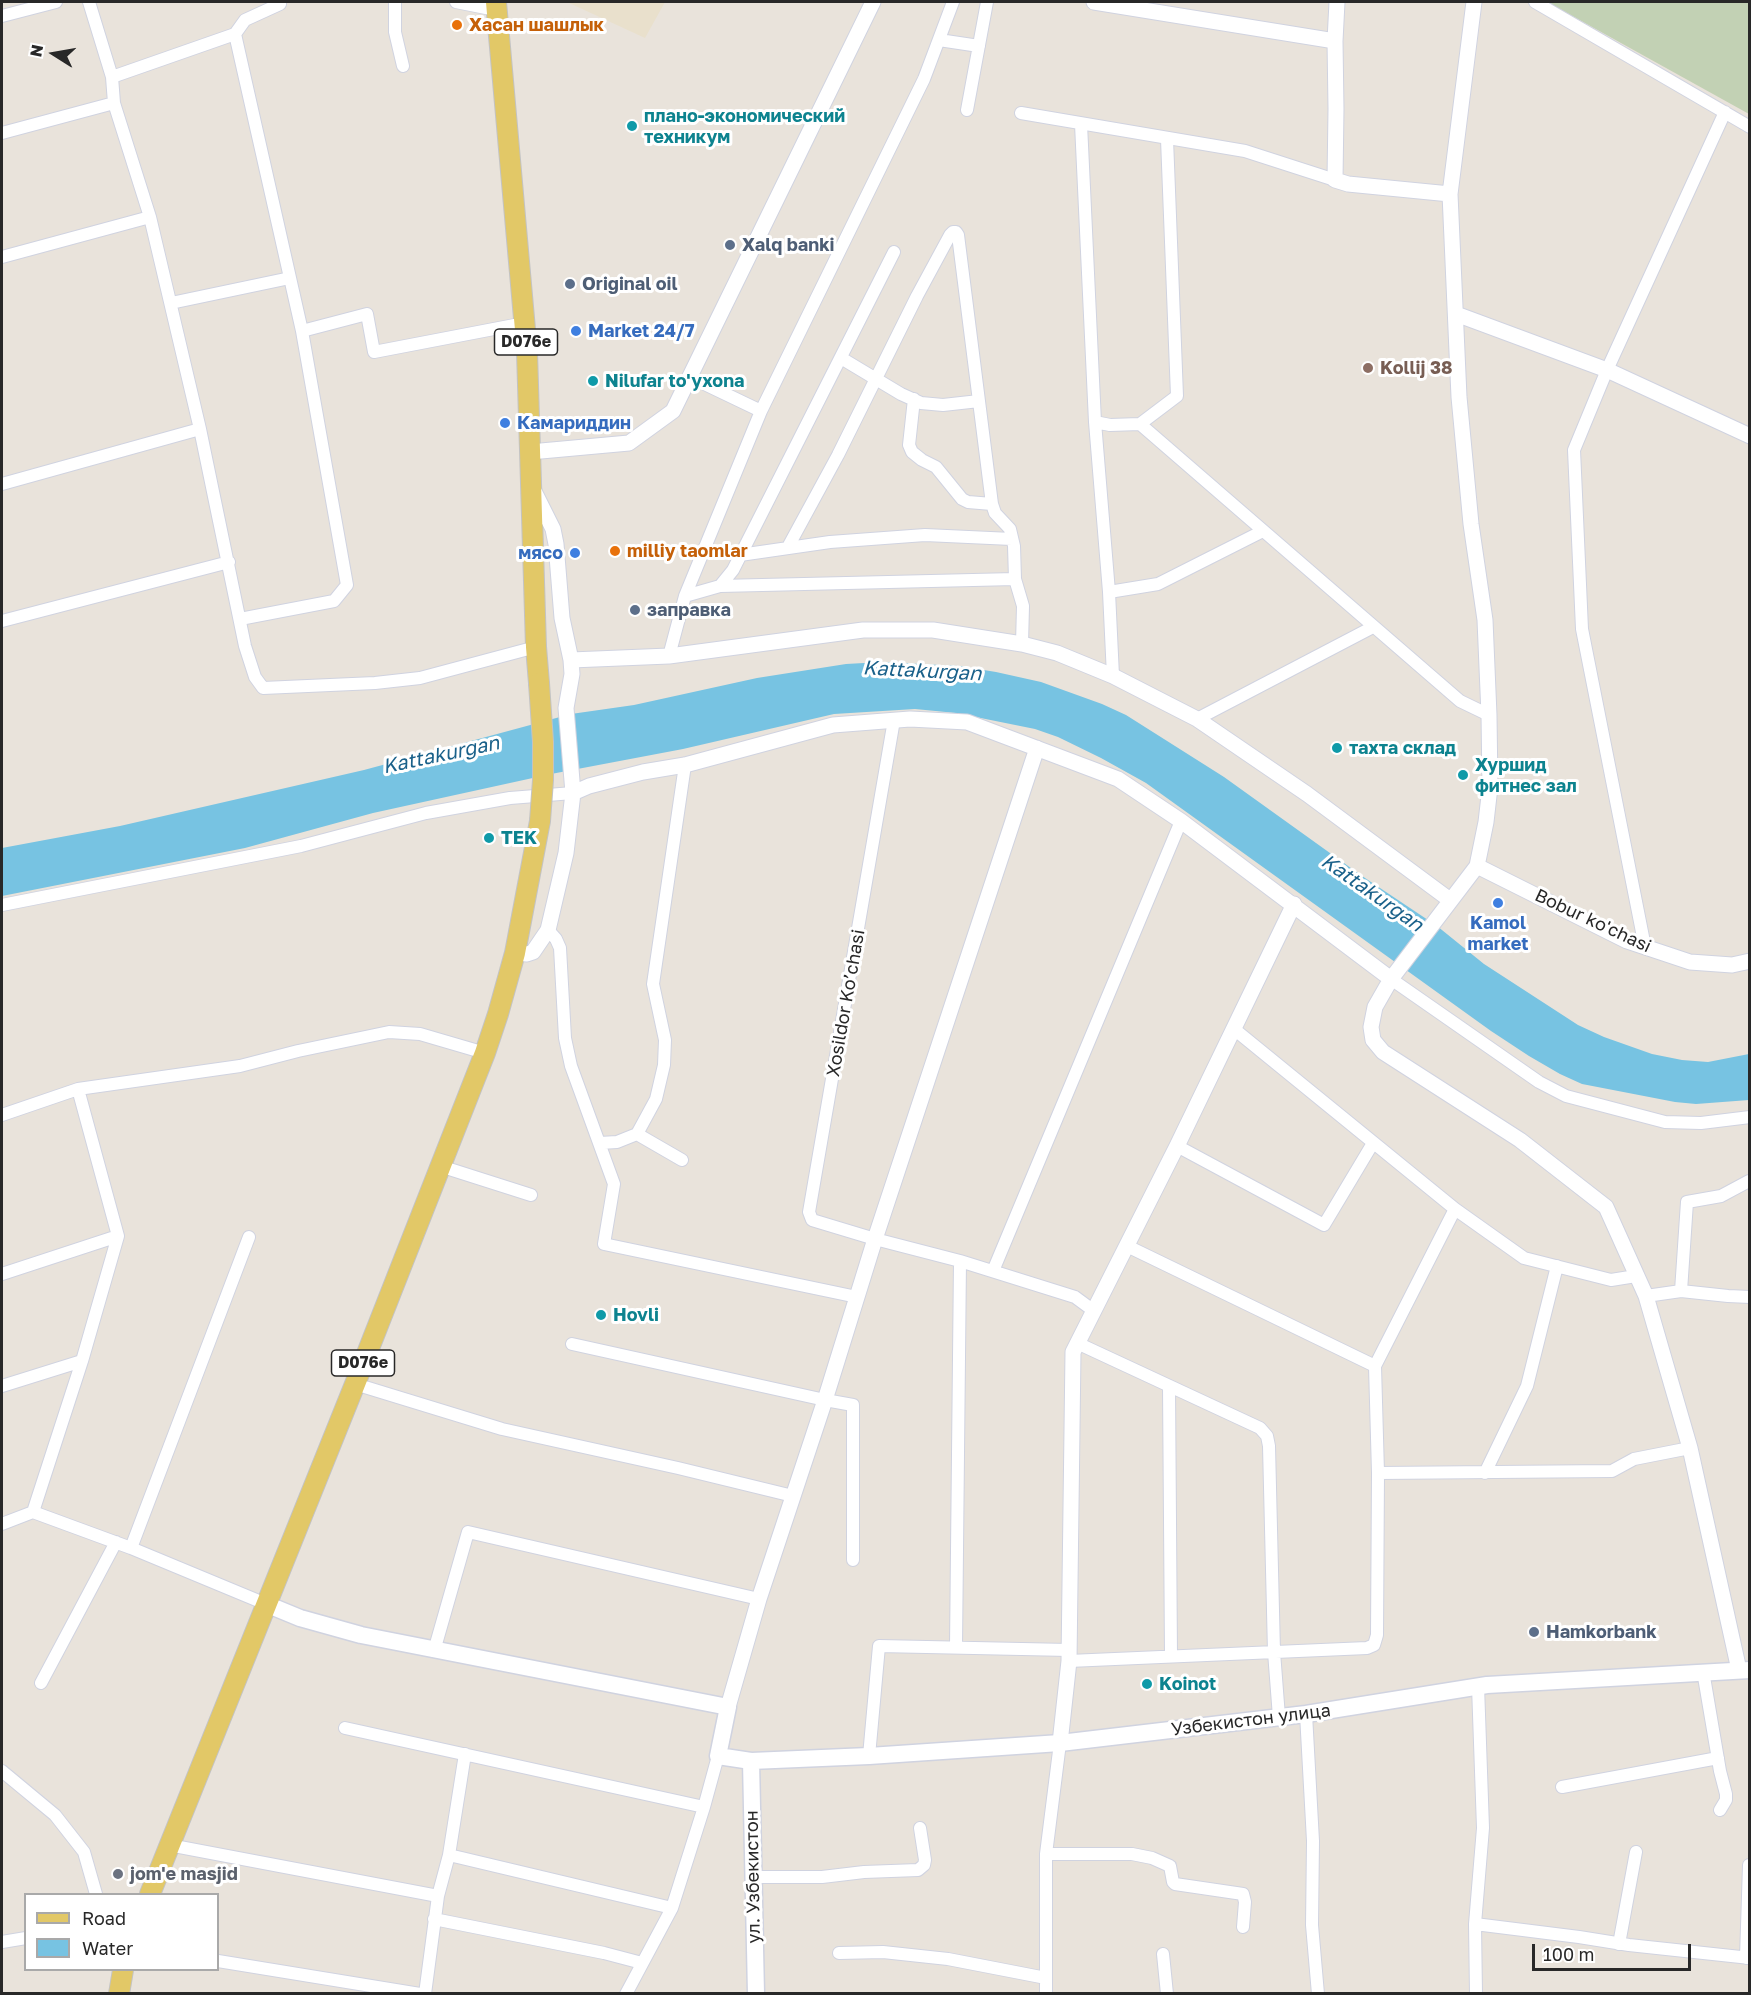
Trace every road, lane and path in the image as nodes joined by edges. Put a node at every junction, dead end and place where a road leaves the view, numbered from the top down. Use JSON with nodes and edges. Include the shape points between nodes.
{"nodes":[{"id":1,"x":56,"y":2,"type":"edge"},
{"id":2,"x":89,"y":2,"type":"edge"},
{"id":3,"x":279,"y":2,"type":"edge"},
{"id":4,"x":395,"y":2,"type":"edge"},
{"id":5,"x":456,"y":2,"type":"edge"},
{"id":6,"x":873,"y":2,"type":"edge"},
{"id":7,"x":953,"y":2,"type":"edge"},
{"id":8,"x":987,"y":2,"type":"edge"},
{"id":9,"x":1094,"y":2,"type":"edge"},
{"id":10,"x":1337,"y":2,"type":"edge"},
{"id":11,"x":1474,"y":2,"type":"edge"},
{"id":12,"x":1535,"y":2,"type":"edge"},
{"id":13,"x":496,"y":6,"type":"edge"},
{"id":14,"x":2,"y":16,"type":"edge"},
{"id":15,"x":235,"y":34,"type":"junction"},
{"id":16,"x":939,"y":40,"type":"junction"},
{"id":17,"x":1335,"y":41,"type":"junction"},
{"id":18,"x":979,"y":46,"type":"junction"},
{"id":19,"x":403,"y":66,"type":"dead end"},
{"id":20,"x":112,"y":77,"type":"junction"},
{"id":21,"x":114,"y":103,"type":"junction"},
{"id":22,"x":967,"y":110,"type":"dead end"},
{"id":23,"x":1725,"y":112,"type":"junction"},
{"id":24,"x":1021,"y":113,"type":"dead end"},
{"id":25,"x":1081,"y":124,"type":"junction"},
{"id":26,"x":1749,"y":126,"type":"edge"},
{"id":27,"x":2,"y":133,"type":"edge"},
{"id":28,"x":1167,"y":139,"type":"junction"},
{"id":29,"x":1335,"y":180,"type":"junction"},
{"id":30,"x":1450,"y":194,"type":"junction"},
{"id":31,"x":150,"y":218,"type":"junction"},
{"id":32,"x":894,"y":252,"type":"dead end"},
{"id":33,"x":2,"y":257,"type":"edge"},
{"id":34,"x":290,"y":278,"type":"junction"},
{"id":35,"x":171,"y":303,"type":"junction"},
{"id":36,"x":1456,"y":314,"type":"junction"},
{"id":37,"x":525,"y":323,"type":"junction"},
{"id":38,"x":303,"y":331,"type":"junction"},
{"id":39,"x":841,"y":358,"type":"junction"},
{"id":40,"x":1607,"y":370,"type":"junction"},
{"id":41,"x":690,"y":377,"type":"junction"},
{"id":42,"x":876,"y":378,"type":"junction"},
{"id":43,"x":914,"y":399,"type":"junction"},
{"id":44,"x":979,"y":401,"type":"junction"},
{"id":45,"x":761,"y":411,"type":"junction"},
{"id":46,"x":1095,"y":423,"type":"junction"},
{"id":47,"x":1140,"y":424,"type":"junction"},
{"id":48,"x":200,"y":429,"type":"junction"},
{"id":49,"x":1749,"y":436,"type":"edge"},
{"id":50,"x":530,"y":452,"type":"junction"},
{"id":51,"x":530,"y":483,"type":"junction"},
{"id":52,"x":2,"y":484,"type":"edge"},
{"id":53,"x":992,"y":504,"type":"junction"},
{"id":54,"x":1263,"y":531,"type":"junction"},
{"id":55,"x":1012,"y":539,"type":"junction"},
{"id":56,"x":788,"y":547,"type":"junction"},
{"id":57,"x":741,"y":555,"type":"junction"},
{"id":58,"x":229,"y":562,"type":"junction"},
{"id":59,"x":1015,"y":579,"type":"junction"},
{"id":60,"x":720,"y":586,"type":"junction"},
{"id":61,"x":1109,"y":592,"type":"junction"},
{"id":62,"x":685,"y":596,"type":"junction"},
{"id":63,"x":240,"y":619,"type":"junction"},
{"id":64,"x":2,"y":621,"type":"edge"},
{"id":65,"x":1373,"y":627,"type":"junction"},
{"id":66,"x":1022,"y":644,"type":"junction"},
{"id":67,"x":536,"y":647,"type":"junction"},
{"id":68,"x":669,"y":656,"type":"junction"},
{"id":69,"x":571,"y":660,"type":"junction"},
{"id":70,"x":1113,"y":676,"type":"junction"},
{"id":71,"x":1490,"y":715,"type":"junction"},
{"id":72,"x":1197,"y":719,"type":"junction"},
{"id":73,"x":894,"y":720,"type":"junction"},
{"id":74,"x":1037,"y":748,"type":"junction"},
{"id":75,"x":685,"y":765,"type":"junction"},
{"id":76,"x":573,"y":787,"type":"junction"},
{"id":77,"x":1181,"y":820,"type":"junction"},
{"id":78,"x":1477,"y":866,"type":"junction"},
{"id":79,"x":1450,"y":900,"type":"junction"},
{"id":80,"x":1294,"y":904,"type":"junction"},
{"id":81,"x":2,"y":905,"type":"edge"},
{"id":82,"x":548,"y":930,"type":"junction"},
{"id":83,"x":1644,"y":947,"type":"junction"},
{"id":84,"x":514,"y":953,"type":"junction"},
{"id":85,"x":1749,"y":961,"type":"edge"},
{"id":86,"x":1394,"y":975,"type":"junction"},
{"id":87,"x":1234,"y":1029,"type":"junction"},
{"id":88,"x":485,"y":1053,"type":"junction"},
{"id":89,"x":78,"y":1089,"type":"junction"},
{"id":90,"x":2,"y":1114,"type":"edge"},
{"id":91,"x":1749,"y":1117,"type":"edge"},
{"id":92,"x":637,"y":1134,"type":"junction"},
{"id":93,"x":600,"y":1143,"type":"junction"},
{"id":94,"x":1373,"y":1143,"type":"junction"},
{"id":95,"x":1177,"y":1146,"type":"junction"},
{"id":96,"x":682,"y":1160,"type":"dead end"},
{"id":97,"x":440,"y":1166,"type":"junction"},
{"id":98,"x":1749,"y":1181,"type":"edge"},
{"id":99,"x":531,"y":1195,"type":"dead end"},
{"id":100,"x":1455,"y":1209,"type":"junction"},
{"id":101,"x":118,"y":1236,"type":"junction"},
{"id":102,"x":249,"y":1238,"type":"dead end"},
{"id":103,"x":875,"y":1239,"type":"junction"},
{"id":104,"x":1126,"y":1246,"type":"junction"},
{"id":105,"x":960,"y":1261,"type":"junction"},
{"id":106,"x":1557,"y":1266,"type":"junction"},
{"id":107,"x":993,"y":1271,"type":"junction"},
{"id":108,"x":2,"y":1274,"type":"edge"},
{"id":109,"x":1636,"y":1276,"type":"junction"},
{"id":110,"x":1681,"y":1291,"type":"junction"},
{"id":111,"x":1646,"y":1296,"type":"junction"},
{"id":112,"x":1749,"y":1297,"type":"edge"},
{"id":113,"x":857,"y":1298,"type":"junction"},
{"id":114,"x":1094,"y":1311,"type":"junction"},
{"id":115,"x":1077,"y":1343,"type":"junction"},
{"id":116,"x":572,"y":1344,"type":"dead end"},
{"id":117,"x":82,"y":1361,"type":"junction"},
{"id":118,"x":1375,"y":1366,"type":"junction"},
{"id":119,"x":355,"y":1384,"type":"junction"},
{"id":120,"x":2,"y":1386,"type":"edge"},
{"id":121,"x":1169,"y":1386,"type":"junction"},
{"id":122,"x":825,"y":1400,"type":"junction"},
{"id":123,"x":1690,"y":1448,"type":"junction"},
{"id":124,"x":1377,"y":1473,"type":"junction"},
{"id":125,"x":1485,"y":1473,"type":"junction"},
{"id":126,"x":793,"y":1496,"type":"junction"},
{"id":127,"x":33,"y":1512,"type":"junction"},
{"id":128,"x":2,"y":1524,"type":"edge"},
{"id":129,"x":116,"y":1542,"type":"junction"},
{"id":130,"x":131,"y":1548,"type":"junction"},
{"id":131,"x":853,"y":1560,"type":"dead end"},
{"id":132,"x":759,"y":1599,"type":"junction"},
{"id":133,"x":266,"y":1604,"type":"junction"},
{"id":134,"x":956,"y":1647,"type":"junction"},
{"id":135,"x":434,"y":1651,"type":"junction"},
{"id":136,"x":1274,"y":1652,"type":"junction"},
{"id":137,"x":1069,"y":1656,"type":"junction"},
{"id":138,"x":1171,"y":1656,"type":"junction"},
{"id":139,"x":1744,"y":1670,"type":"edge"},
{"id":140,"x":1703,"y":1671,"type":"junction"},
{"id":141,"x":41,"y":1683,"type":"dead end"},
{"id":142,"x":1478,"y":1686,"type":"junction"},
{"id":143,"x":728,"y":1707,"type":"junction"},
{"id":144,"x":1306,"y":1714,"type":"junction"},
{"id":145,"x":1279,"y":1716,"type":"junction"},
{"id":146,"x":345,"y":1728,"type":"dead end"},
{"id":147,"x":1060,"y":1743,"type":"junction"},
{"id":148,"x":465,"y":1754,"type":"junction"},
{"id":149,"x":718,"y":1756,"type":"junction"},
{"id":150,"x":869,"y":1756,"type":"junction"},
{"id":151,"x":1718,"y":1758,"type":"junction"},
{"id":152,"x":751,"y":1761,"type":"junction"},
{"id":153,"x":2,"y":1771,"type":"edge"},
{"id":154,"x":1562,"y":1787,"type":"dead end"},
{"id":155,"x":704,"y":1807,"type":"junction"},
{"id":156,"x":1720,"y":1809,"type":"dead end"},
{"id":157,"x":920,"y":1828,"type":"dead end"},
{"id":158,"x":169,"y":1845,"type":"junction"},
{"id":159,"x":1636,"y":1852,"type":"dead end"},
{"id":160,"x":449,"y":1854,"type":"junction"},
{"id":161,"x":1046,"y":1854,"type":"junction"},
{"id":162,"x":1749,"y":1865,"type":"edge"},
{"id":163,"x":753,"y":1877,"type":"junction"},
{"id":164,"x":96,"y":1893,"type":"edge"},
{"id":165,"x":150,"y":1893,"type":"edge"},
{"id":166,"x":438,"y":1896,"type":"junction"},
{"id":167,"x":672,"y":1908,"type":"junction"},
{"id":168,"x":434,"y":1919,"type":"junction"},
{"id":169,"x":1475,"y":1924,"type":"junction"},
{"id":170,"x":1242,"y":1927,"type":"dead end"},
{"id":171,"x":24,"y":1938,"type":"edge"},
{"id":172,"x":2,"y":1942,"type":"edge"},
{"id":173,"x":1619,"y":1944,"type":"junction"},
{"id":174,"x":839,"y":1953,"type":"dead end"},
{"id":175,"x":1163,"y":1954,"type":"dead end"},
{"id":176,"x":1748,"y":1958,"type":"edge"},
{"id":177,"x":219,"y":1961,"type":"edge"},
{"id":178,"x":642,"y":1963,"type":"junction"},
{"id":179,"x":123,"y":1971,"type":"edge"},
{"id":180,"x":1046,"y":1978,"type":"junction"},
{"id":181,"x":119,"y":1994,"type":"edge"},
{"id":182,"x":420,"y":1994,"type":"edge"},
{"id":183,"x":424,"y":1994,"type":"edge"},
{"id":184,"x":626,"y":1994,"type":"edge"},
{"id":185,"x":756,"y":1994,"type":"edge"},
{"id":186,"x":1046,"y":1994,"type":"edge"},
{"id":187,"x":1167,"y":1994,"type":"edge"},
{"id":188,"x":1317,"y":1994,"type":"edge"},
{"id":189,"x":1476,"y":1994,"type":"edge"}],
"edges":[{"from":1,"to":14,"type":"street"},
{"from":2,"to":20,"type":"street"},
{"from":3,"to":15,"type":"street","via":[[245,20]]},
{"from":4,"to":19,"type":"street","via":[[395,32]]},
{"from":5,"to":13,"type":"street"},
{"from":6,"to":41,"type":"street"},
{"from":7,"to":16,"type":"street"},
{"from":8,"to":18,"type":"street"},
{"from":9,"to":17,"type":"street"},
{"from":10,"to":17,"type":"street"},
{"from":11,"to":30,"type":"street"},
{"from":12,"to":23,"type":"street"},
{"from":13,"to":37,"type":"main road","number":"D076e"},
{"from":15,"to":20,"type":"street"},
{"from":15,"to":34,"type":"street"},
{"from":16,"to":18,"type":"street"},
{"from":16,"to":45,"type":"street","via":[[924,79]]},
{"from":17,"to":29,"type":"street"},
{"from":18,"to":22,"type":"street"},
{"from":20,"to":21,"type":"street"},
{"from":21,"to":27,"type":"street"},
{"from":21,"to":31,"type":"street"},
{"from":23,"to":26,"type":"street"},
{"from":23,"to":40,"type":"street"},
{"from":24,"to":25,"type":"street"},
{"from":25,"to":28,"type":"street"},
{"from":25,"to":46,"type":"street"},
{"from":28,"to":29,"type":"street","via":[[1245,152]]},
{"from":28,"to":47,"type":"street","via":[[1177,396]]},
{"from":29,"to":30,"type":"street"},
{"from":30,"to":36,"type":"street"},
{"from":31,"to":33,"type":"street"},
{"from":31,"to":35,"type":"street"},
{"from":32,"to":39,"type":"street"},
{"from":34,"to":35,"type":"street"},
{"from":34,"to":38,"type":"street"},
{"from":35,"to":48,"type":"street"},
{"from":36,"to":40,"type":"street"},
{"from":36,"to":71,"type":"street","via":[[1459,397],[1485,620]]},
{"from":37,"to":38,"type":"street","via":[[374,352],[367,314]]},
{"from":37,"to":50,"type":"main road","number":"D076e"},
{"from":38,"to":63,"type":"street","via":[[347,585],[334,601]]},
{"from":39,"to":42,"type":"street"},
{"from":39,"to":57,"type":"street"},
{"from":40,"to":49,"type":"street"},
{"from":40,"to":83,"type":"street","via":[[1574,450],[1582,629]]},
{"from":41,"to":45,"type":"street"},
{"from":41,"to":50,"type":"street","via":[[673,411],[629,444]]},
{"from":42,"to":43,"type":"street"},
{"from":42,"to":44,"type":"street","via":[[916,296],[950,235],[956,232]]},
{"from":42,"to":56,"type":"street"},
{"from":43,"to":44,"type":"street","via":[[943,405]]},
{"from":43,"to":53,"type":"street","via":[[909,446],[912,453],[936,467],[962,499]]},
{"from":44,"to":53,"type":"street"},
{"from":45,"to":62,"type":"street"},
{"from":46,"to":47,"type":"street"},
{"from":46,"to":61,"type":"street"},
{"from":47,"to":54,"type":"street"},
{"from":48,"to":52,"type":"street"},
{"from":48,"to":58,"type":"street"},
{"from":50,"to":51,"type":"main road","number":"D076e"},
{"from":51,"to":67,"type":"main road","number":"D076e"},
{"from":51,"to":69,"type":"street","via":[[553,529],[562,618]]},
{"from":53,"to":55,"type":"street","via":[[1010,529]]},
{"from":54,"to":61,"type":"street","via":[[1158,584]]},
{"from":54,"to":65,"type":"street"},
{"from":55,"to":56,"type":"street","via":[[925,535]]},
{"from":55,"to":59,"type":"street"},
{"from":56,"to":57,"type":"street"},
{"from":57,"to":60,"type":"street"},
{"from":58,"to":63,"type":"street"},
{"from":58,"to":64,"type":"street"},
{"from":59,"to":60,"type":"street"},
{"from":59,"to":66,"type":"street","via":[[1023,606]]},
{"from":60,"to":62,"type":"street"},
{"from":61,"to":70,"type":"street"},
{"from":62,"to":68,"type":"street"},
{"from":63,"to":67,"type":"street","via":[[255,677],[263,688],[420,678]]},
{"from":65,"to":71,"type":"street","via":[[1460,701]]},
{"from":65,"to":72,"type":"street"},
{"from":66,"to":68,"type":"street","via":[[933,630],[862,630]]},
{"from":66,"to":70,"type":"street","via":[[1057,653]]},
{"from":67,"to":84,"type":"main road","number":"D076e","bridge":true,"via":[[543,780],[540,821]]},
{"from":68,"to":69,"type":"street"},
{"from":69,"to":76,"type":"street","via":[[566,708]]},
{"from":70,"to":72,"type":"street"},
{"from":71,"to":78,"type":"street","via":[[1490,787]]},
{"from":72,"to":79,"type":"street","via":[[1307,794]]},
{"from":73,"to":74,"type":"street","via":[[967,722]]},
{"from":73,"to":75,"type":"street","via":[[833,725]]},
{"from":73,"to":103,"type":"street","name":"Xosildor Ko’chasi","via":[[809,1212],[812,1220]]},
{"from":74,"to":77,"type":"street","via":[[1118,779]]},
{"from":74,"to":103,"type":"street"},
{"from":75,"to":76,"type":"street"},
{"from":75,"to":92,"type":"street","via":[[653,984],[665,1040],[663,1065],[656,1100]]},
{"from":76,"to":81,"type":"street","via":[[426,813],[301,846]]},
{"from":76,"to":82,"type":"street","via":[[566,852]]},
{"from":77,"to":80,"type":"street"},
{"from":77,"to":107,"type":"street"},
{"from":78,"to":79,"type":"street"},
{"from":78,"to":83,"type":"street","name":"Bobur ko'chasi"},
{"from":79,"to":86,"type":"street"},
{"from":80,"to":86,"type":"street"},
{"from":80,"to":87,"type":"street"},
{"from":82,"to":84,"type":"street","via":[[533,952]]},
{"from":82,"to":93,"type":"street","via":[[560,948],[565,1038],[571,1066]]},
{"from":83,"to":85,"type":"street","name":"Bobur ko'chasi","via":[[1690,962]]},
{"from":84,"to":88,"type":"main road","number":"D076e"},
{"from":86,"to":91,"type":"street","via":[[1539,1082],[1566,1096],[1665,1122],[1701,1123]]},
{"from":86,"to":109,"type":"street","via":[[1375,1007],[1373,1040],[1383,1052],[1520,1140],[1606,1207]]},
{"from":87,"to":94,"type":"street"},
{"from":87,"to":95,"type":"street"},
{"from":88,"to":89,"type":"street","via":[[420,1034],[389,1032],[240,1066]]},
{"from":88,"to":97,"type":"main road","number":"D076e"},
{"from":89,"to":90,"type":"street"},
{"from":89,"to":101,"type":"street"},
{"from":92,"to":93,"type":"street","via":[[617,1142]]},
{"from":92,"to":96,"type":"street"},
{"from":93,"to":113,"type":"street","via":[[614,1184],[604,1244]]},
{"from":94,"to":95,"type":"street","via":[[1324,1225]]},
{"from":94,"to":100,"type":"street"},
{"from":95,"to":104,"type":"street"},
{"from":97,"to":99,"type":"street"},
{"from":97,"to":119,"type":"main road","number":"D076e"},
{"from":98,"to":110,"type":"street","via":[[1721,1196],[1687,1202]]},
{"from":100,"to":106,"type":"street","via":[[1524,1258]]},
{"from":100,"to":118,"type":"street"},
{"from":101,"to":108,"type":"street"},
{"from":101,"to":117,"type":"street"},
{"from":102,"to":130,"type":"street"},
{"from":103,"to":105,"type":"street"},
{"from":103,"to":113,"type":"street"},
{"from":104,"to":114,"type":"street"},
{"from":104,"to":118,"type":"street"},
{"from":105,"to":107,"type":"street"},
{"from":105,"to":134,"type":"street"},
{"from":106,"to":109,"type":"street","via":[[1611,1280]]},
{"from":106,"to":125,"type":"street","via":[[1527,1386]]},
{"from":107,"to":114,"type":"street","via":[[1075,1297]]},
{"from":109,"to":111,"type":"street"},
{"from":110,"to":111,"type":"street"},
{"from":110,"to":112,"type":"street"},
{"from":111,"to":123,"type":"street"},
{"from":113,"to":122,"type":"street"},
{"from":114,"to":115,"type":"street"},
{"from":115,"to":121,"type":"street"},
{"from":115,"to":137,"type":"street","via":[[1073,1352]]},
{"from":116,"to":122,"type":"street"},
{"from":117,"to":120,"type":"street"},
{"from":117,"to":127,"type":"street"},
{"from":118,"to":124,"type":"street"},
{"from":119,"to":126,"type":"street","via":[[502,1429]]},
{"from":119,"to":133,"type":"main road","number":"D076e"},
{"from":121,"to":136,"type":"street","via":[[1260,1428],[1267,1436]]},
{"from":121,"to":138,"type":"street"},
{"from":122,"to":126,"type":"street"},
{"from":122,"to":131,"type":"street","via":[[853,1405]]},
{"from":123,"to":125,"type":"street","via":[[1634,1460],[1612,1471]]},
{"from":123,"to":139,"type":"street"},
{"from":124,"to":125,"type":"street"},
{"from":124,"to":136,"type":"street","via":[[1374,1645]]},
{"from":126,"to":132,"type":"street"},
{"from":127,"to":128,"type":"street"},
{"from":127,"to":129,"type":"street"},
{"from":129,"to":130,"type":"street"},
{"from":129,"to":141,"type":"street"},
{"from":130,"to":133,"type":"street"},
{"from":132,"to":135,"type":"street","via":[[468,1532]]},
{"from":132,"to":143,"type":"street"},
{"from":133,"to":135,"type":"main road","via":[[300,1618]]},
{"from":133,"to":158,"type":"main road","number":"D076e"},
{"from":134,"to":137,"type":"street"},
{"from":134,"to":150,"type":"street","via":[[879,1646]]},
{"from":135,"to":143,"type":"main road"},
{"from":136,"to":138,"type":"street"},
{"from":136,"to":145,"type":"street"},
{"from":137,"to":138,"type":"street"},
{"from":137,"to":147,"type":"street"},
{"from":139,"to":140,"type":"main road","name":"Узбекистон улица"},
{"from":140,"to":142,"type":"main road","name":"Узбекистон улица"},
{"from":140,"to":151,"type":"street"},
{"from":142,"to":144,"type":"main road","name":"Узбекистон улица"},
{"from":142,"to":169,"type":"street","via":[[1483,1828]]},
{"from":143,"to":149,"type":"main road"},
{"from":144,"to":145,"type":"main road","name":"Узбекистон улица"},
{"from":144,"to":188,"type":"street"},
{"from":145,"to":147,"type":"main road","name":"Узбекистон улица"},
{"from":146,"to":148,"type":"street"},
{"from":147,"to":150,"type":"main road","name":"Узбекистон улица"},
{"from":147,"to":161,"type":"street"},
{"from":148,"to":155,"type":"street"},
{"from":148,"to":160,"type":"street"},
{"from":149,"to":152,"type":"main road","name":"Узбекистон улица"},
{"from":149,"to":155,"type":"street"},
{"from":150,"to":152,"type":"main road","name":"Узбекистон улица"},
{"from":151,"to":154,"type":"street"},
{"from":151,"to":156,"type":"street","via":[[1726,1794]]},
{"from":152,"to":163,"type":"main road","name":"ул. Узбекистон"},
{"from":153,"to":164,"type":"street","via":[[55,1815],[84,1852]]},
{"from":155,"to":167,"type":"street"},
{"from":157,"to":163,"type":"street","via":[[925,1860],[918,1870]]},
{"from":158,"to":165,"type":"main road","number":"D076e"},
{"from":158,"to":166,"type":"street"},
{"from":159,"to":173,"type":"street"},
{"from":160,"to":166,"type":"street"},
{"from":160,"to":167,"type":"street"},
{"from":161,"to":170,"type":"street","via":[[1132,1854],[1152,1858],[1170,1866],[1175,1884],[1243,1894]]},
{"from":161,"to":180,"type":"street"},
{"from":162,"to":176,"type":"street"},
{"from":163,"to":185,"type":"main road","name":"ул. Узбекистон"},
{"from":166,"to":168,"type":"street"},
{"from":167,"to":178,"type":"street"},
{"from":168,"to":178,"type":"street"},
{"from":168,"to":183,"type":"street"},
{"from":169,"to":173,"type":"street"},
{"from":169,"to":189,"type":"street"},
{"from":171,"to":172,"type":"street"},
{"from":173,"to":176,"type":"street"},
{"from":174,"to":180,"type":"street","via":[[883,1952],[948,1959]]},
{"from":175,"to":187,"type":"street"},
{"from":177,"to":182,"type":"street"},
{"from":178,"to":184,"type":"street"},
{"from":179,"to":181,"type":"main road"},
{"from":180,"to":186,"type":"street"}]}
